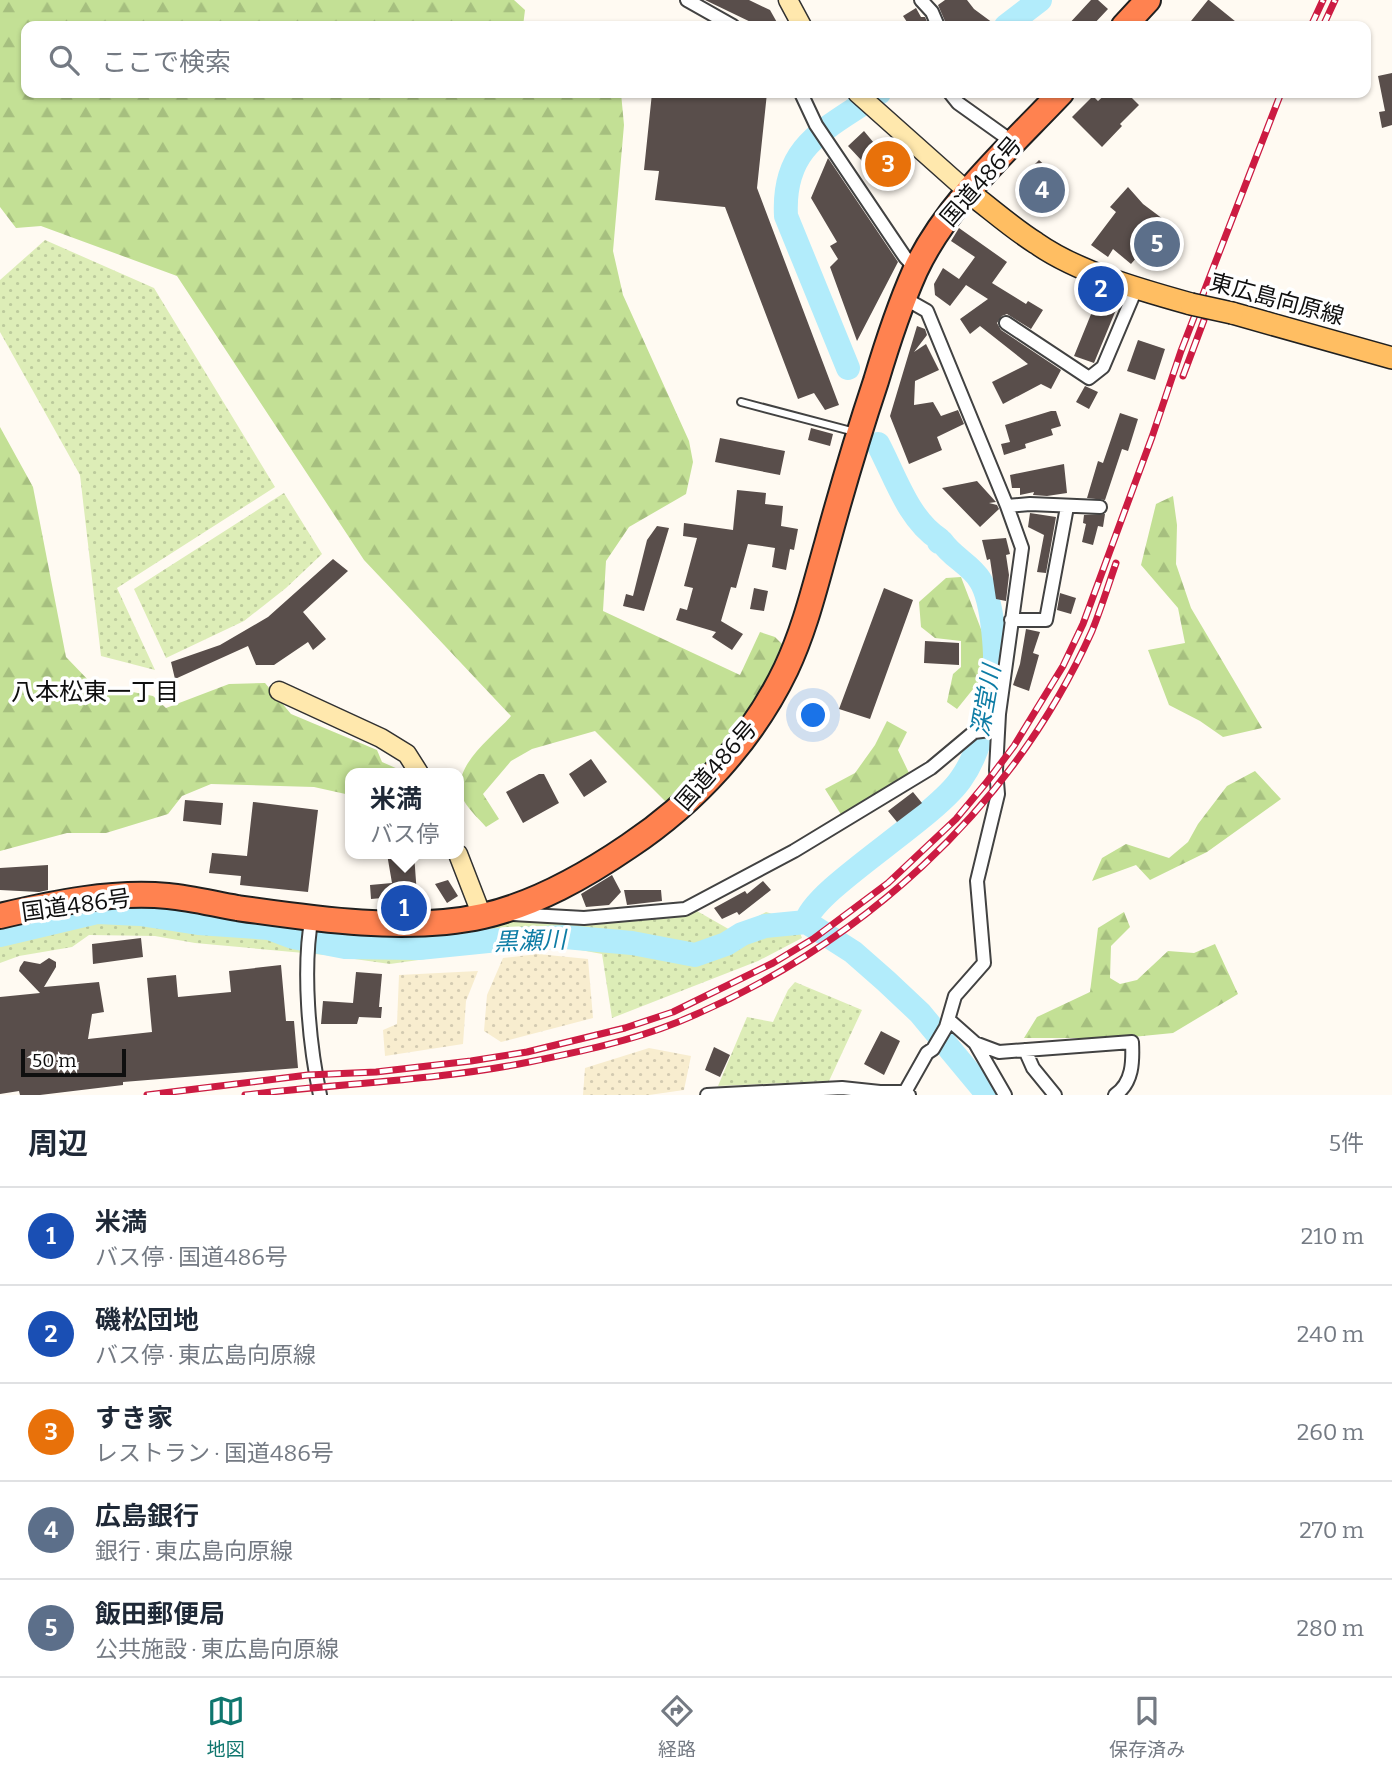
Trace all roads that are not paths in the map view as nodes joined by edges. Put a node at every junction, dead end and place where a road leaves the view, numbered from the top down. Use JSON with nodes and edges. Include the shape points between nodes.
{"nodes":[{"id":1,"x":687,"y":0,"type":"edge"},
{"id":2,"x":788,"y":0,"type":"edge"},
{"id":3,"x":921,"y":0,"type":"edge"},
{"id":4,"x":1148,"y":0,"type":"edge"},
{"id":5,"x":724,"y":21,"type":"edge"},
{"id":6,"x":799,"y":21,"type":"edge"},
{"id":7,"x":936,"y":21,"type":"edge"},
{"id":8,"x":1129,"y":21,"type":"edge"},
{"id":9,"x":803,"y":98,"type":"edge"},
{"id":10,"x":862,"y":98,"type":"edge"},
{"id":11,"x":954,"y":98,"type":"edge"},
{"id":12,"x":1056,"y":98,"type":"edge"},
{"id":13,"x":1014,"y":143,"type":"junction"},
{"id":14,"x":967,"y":191,"type":"junction"},
{"id":15,"x":916,"y":269,"type":"junction"},
{"id":16,"x":1136,"y":289,"type":"junction"},
{"id":17,"x":904,"y":298,"type":"junction"},
{"id":18,"x":1006,"y":323,"type":"dead end"},
{"id":19,"x":1392,"y":358,"type":"edge"},
{"id":20,"x":741,"y":402,"type":"dead end"},
{"id":21,"x":859,"y":433,"type":"junction"},
{"id":22,"x":1007,"y":506,"type":"junction"},
{"id":23,"x":1067,"y":507,"type":"junction"},
{"id":24,"x":1100,"y":507,"type":"dead end"},
{"id":25,"x":1011,"y":620,"type":"junction"},
{"id":26,"x":279,"y":691,"type":"dead end"},
{"id":27,"x":994,"y":730,"type":"junction"},
{"id":28,"x":416,"y":768,"type":"edge"},
{"id":29,"x":460,"y":859,"type":"edge"},
{"id":30,"x":507,"y":908,"type":"junction"},
{"id":31,"x":0,"y":916,"type":"edge"},
{"id":32,"x":482,"y":916,"type":"junction"},
{"id":33,"x":310,"y":925,"type":"junction"},
{"id":34,"x":948,"y":1023,"type":"junction"},
{"id":35,"x":975,"y":1043,"type":"junction"},
{"id":36,"x":1025,"y":1050,"type":"junction"},
{"id":37,"x":907,"y":1093,"type":"edge"},
{"id":38,"x":320,"y":1095,"type":"edge"},
{"id":39,"x":707,"y":1095,"type":"edge"},
{"id":40,"x":1005,"y":1095,"type":"edge"},
{"id":41,"x":1055,"y":1095,"type":"edge"},
{"id":42,"x":1115,"y":1095,"type":"edge"}],
"edges":[{"from":1,"to":5,"type":"street"},
{"from":2,"to":6,"type":"street"},
{"from":3,"to":7,"type":"street"},
{"from":4,"to":8,"type":"highway"},
{"from":9,"to":15,"type":"street","via":[[816,125]]},
{"from":10,"to":14,"type":"street"},
{"from":11,"to":13,"type":"street"},
{"from":12,"to":13,"type":"highway","name":"国道486号"},
{"from":13,"to":14,"type":"highway","name":"国道486号"},
{"from":14,"to":15,"type":"highway","name":"国道486号"},
{"from":14,"to":16,"type":"main road","name":"東広島向原線","via":[[1037,244]]},
{"from":15,"to":17,"type":"highway","name":"国道486号"},
{"from":16,"to":18,"type":"street","via":[[1103,367],[1089,378]]},
{"from":16,"to":19,"type":"main road","name":"東広島向原線","bridge":true},
{"from":17,"to":21,"type":"highway","name":"国道486号"},
{"from":17,"to":22,"type":"street","via":[[926,311]]},
{"from":20,"to":21,"type":"lane"},
{"from":21,"to":30,"type":"highway","name":"国道486号","via":[[799,640],[751,729],[664,823],[579,878]]},
{"from":22,"to":23,"type":"street"},
{"from":22,"to":25,"type":"street","via":[[1022,548]]},
{"from":23,"to":24,"type":"street"},
{"from":23,"to":25,"type":"street","via":[[1046,620]]},
{"from":25,"to":27,"type":"street"},
{"from":26,"to":28,"type":"street","via":[[381,738],[407,754]]},
{"from":27,"to":30,"type":"street","via":[[974,732],[931,768],[794,851],[685,909],[584,918],[512,915]]},
{"from":27,"to":34,"type":"street","via":[[998,794],[977,881],[984,963],[955,996]]},
{"from":29,"to":32,"type":"street"},
{"from":30,"to":32,"type":"highway","name":"国道486号"},
{"from":31,"to":33,"type":"highway","name":"国道486号","via":[[105,896],[167,896]]},
{"from":32,"to":33,"type":"highway","name":"国道486号"},
{"from":33,"to":38,"type":"street","via":[[307,996]]},
{"from":34,"to":35,"type":"street"},
{"from":34,"to":37,"type":"street","via":[[926,1053]]},
{"from":35,"to":36,"type":"street","via":[[999,1052]]},
{"from":35,"to":40,"type":"street"},
{"from":36,"to":41,"type":"street"},
{"from":36,"to":42,"type":"street","via":[[1132,1042],[1133,1067],[1123,1090]]},
{"from":37,"to":39,"type":"street","via":[[842,1088]]}]}
